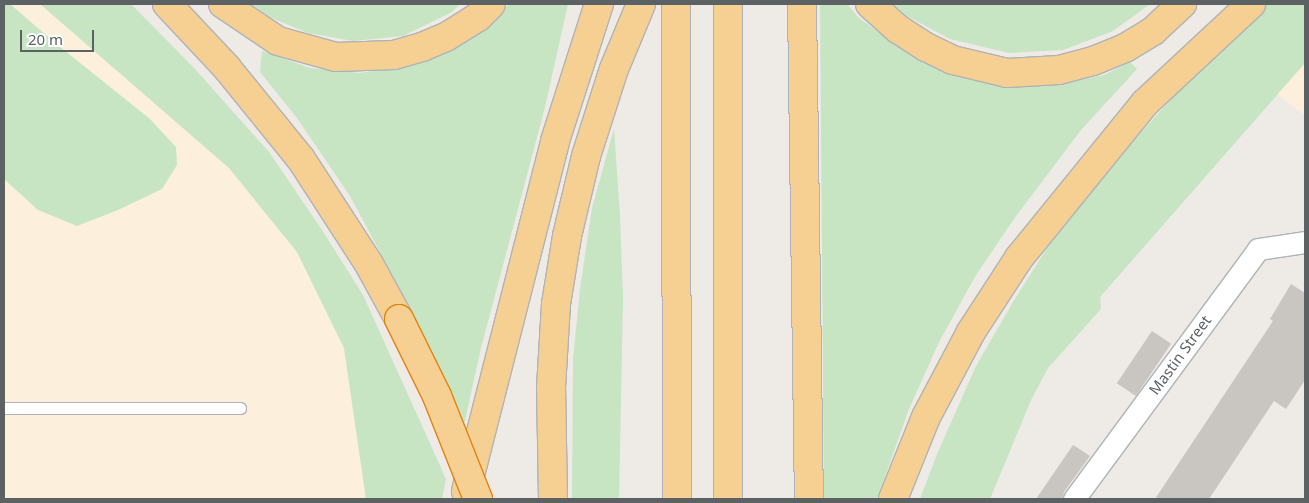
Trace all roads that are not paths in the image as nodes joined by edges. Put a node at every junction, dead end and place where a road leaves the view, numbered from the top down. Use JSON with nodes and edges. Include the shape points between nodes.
{"nodes":[{"id":1,"x":167,"y":4,"type":"edge"},
{"id":2,"x":222,"y":4,"type":"edge"},
{"id":3,"x":491,"y":4,"type":"edge"},
{"id":4,"x":599,"y":4,"type":"edge"},
{"id":5,"x":641,"y":4,"type":"edge"},
{"id":6,"x":676,"y":4,"type":"edge"},
{"id":7,"x":728,"y":4,"type":"edge"},
{"id":8,"x":802,"y":4,"type":"edge"},
{"id":9,"x":870,"y":4,"type":"edge"},
{"id":10,"x":1182,"y":4,"type":"edge"},
{"id":11,"x":1251,"y":4,"type":"edge"},
{"id":12,"x":1305,"y":242,"type":"edge"},
{"id":13,"x":4,"y":408,"type":"edge"},
{"id":14,"x":240,"y":408,"type":"dead end"},
{"id":15,"x":464,"y":499,"type":"edge"},
{"id":16,"x":478,"y":499,"type":"edge"},
{"id":17,"x":553,"y":499,"type":"edge"},
{"id":18,"x":677,"y":499,"type":"edge"},
{"id":19,"x":728,"y":499,"type":"edge"},
{"id":20,"x":809,"y":499,"type":"edge"},
{"id":21,"x":893,"y":499,"type":"edge"},
{"id":22,"x":1074,"y":499,"type":"edge"}],
"edges":[{"from":1,"to":16,"type":"highway","bridge":true,"via":[[227,68],[301,159],[369,264],[437,396]]},
{"from":2,"to":3,"type":"highway","via":[[278,41],[336,58],[366,58],[394,55],[446,37],[478,17]]},
{"from":4,"to":15,"type":"highway","via":[[555,141]]},
{"from":5,"to":17,"type":"highway","via":[[614,69],[591,138],[567,236],[556,304],[551,388]]},
{"from":6,"to":18,"type":"highway"},
{"from":7,"to":19,"type":"highway"},
{"from":8,"to":20,"type":"highway"},
{"from":9,"to":10,"type":"highway","via":[[898,29],[953,60],[1007,73],[1035,73],[1093,61],[1125,48],[1153,31]]},
{"from":11,"to":21,"type":"highway","via":[[1145,103],[1020,258],[971,332],[926,417]]},
{"from":12,"to":22,"type":"street","name":"Mastin Street","via":[[1258,249]]},
{"from":13,"to":14,"type":"lane"}]}
